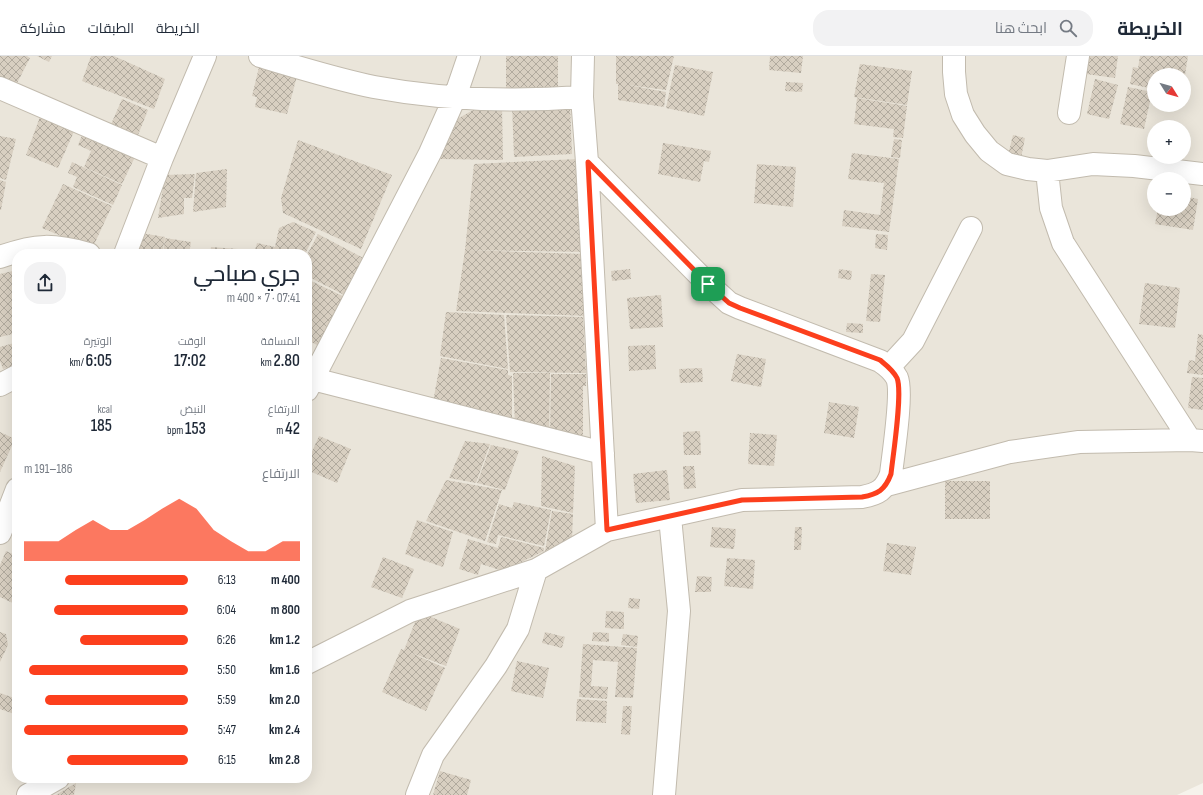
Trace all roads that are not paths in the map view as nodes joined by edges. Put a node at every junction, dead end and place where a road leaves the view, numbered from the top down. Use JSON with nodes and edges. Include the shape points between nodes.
{"nodes":[{"id":1,"x":205,"y":56,"type":"edge"},
{"id":2,"x":260,"y":56,"type":"edge"},
{"id":3,"x":469,"y":56,"type":"edge"},
{"id":4,"x":583,"y":56,"type":"edge"},
{"id":5,"x":954,"y":56,"type":"edge"},
{"id":6,"x":1078,"y":56,"type":"edge"},
{"id":7,"x":0,"y":88,"type":"edge"},
{"id":8,"x":455,"y":97,"type":"junction"},
{"id":9,"x":582,"y":97,"type":"junction"},
{"id":10,"x":1069,"y":113,"type":"dead end"},
{"id":11,"x":162,"y":158,"type":"junction"},
{"id":12,"x":588,"y":162,"type":"junction"},
{"id":13,"x":1047,"y":171,"type":"junction"},
{"id":14,"x":1203,"y":174,"type":"edge"},
{"id":15,"x":971,"y":228,"type":"dead end"},
{"id":16,"x":28,"y":249,"type":"edge"},
{"id":17,"x":67,"y":249,"type":"edge"},
{"id":18,"x":127,"y":249,"type":"edge"},
{"id":19,"x":12,"y":253,"type":"edge"},
{"id":20,"x":0,"y":257,"type":"edge"},
{"id":21,"x":889,"y":367,"type":"junction"},
{"id":22,"x":12,"y":379,"type":"edge"},
{"id":23,"x":312,"y":381,"type":"edge"},
{"id":24,"x":0,"y":385,"type":"edge"},
{"id":25,"x":312,"y":385,"type":"edge"},
{"id":26,"x":1197,"y":440,"type":"edge"},
{"id":27,"x":603,"y":453,"type":"junction"},
{"id":28,"x":887,"y":485,"type":"junction"},
{"id":29,"x":12,"y":502,"type":"edge"},
{"id":30,"x":670,"y":517,"type":"junction"},
{"id":31,"x":607,"y":530,"type":"junction"},
{"id":32,"x":0,"y":533,"type":"edge"},
{"id":33,"x":536,"y":570,"type":"junction"},
{"id":34,"x":312,"y":660,"type":"edge"},
{"id":35,"x":49,"y":783,"type":"edge"},
{"id":36,"x":28,"y":795,"type":"edge"},
{"id":37,"x":417,"y":795,"type":"edge"},
{"id":38,"x":664,"y":795,"type":"edge"}],
"edges":[{"from":1,"to":11,"type":"street"},
{"from":2,"to":8,"type":"street","via":[[373,86],[414,94]]},
{"from":3,"to":8,"type":"street"},
{"from":4,"to":9,"type":"street"},
{"from":5,"to":13,"type":"street","via":[[956,94],[963,115],[974,134],[989,151],[1007,164]]},
{"from":6,"to":10,"type":"street"},
{"from":7,"to":11,"type":"street"},
{"from":8,"to":9,"type":"street","via":[[540,100]]},
{"from":8,"to":23,"type":"street","via":[[430,153]]},
{"from":9,"to":12,"type":"street"},
{"from":11,"to":18,"type":"street"},
{"from":12,"to":21,"type":"street","via":[[729,303],[880,360]]},
{"from":12,"to":27,"type":"street"},
{"from":13,"to":14,"type":"street","via":[[1093,164]]},
{"from":13,"to":26,"type":"street","via":[[1052,208],[1063,243]]},
{"from":15,"to":21,"type":"street","via":[[914,341]]},
{"from":16,"to":17,"type":"street"},
{"from":19,"to":20,"type":"street"},
{"from":21,"to":28,"type":"street","via":[[897,379],[900,392],[891,474]]},
{"from":22,"to":24,"type":"street"},
{"from":25,"to":27,"type":"street"},
{"from":26,"to":28,"type":"street","via":[[1079,442],[1010,452]]},
{"from":27,"to":31,"type":"street"},
{"from":28,"to":30,"type":"street","via":[[874,495],[862,497],[742,500]]},
{"from":29,"to":32,"type":"street"},
{"from":30,"to":31,"type":"street"},
{"from":30,"to":38,"type":"street","via":[[679,611]]},
{"from":31,"to":33,"type":"street"},
{"from":33,"to":34,"type":"street","via":[[410,611]]},
{"from":33,"to":37,"type":"street","via":[[518,629],[496,666],[433,754]]},
{"from":35,"to":36,"type":"street"}]}
